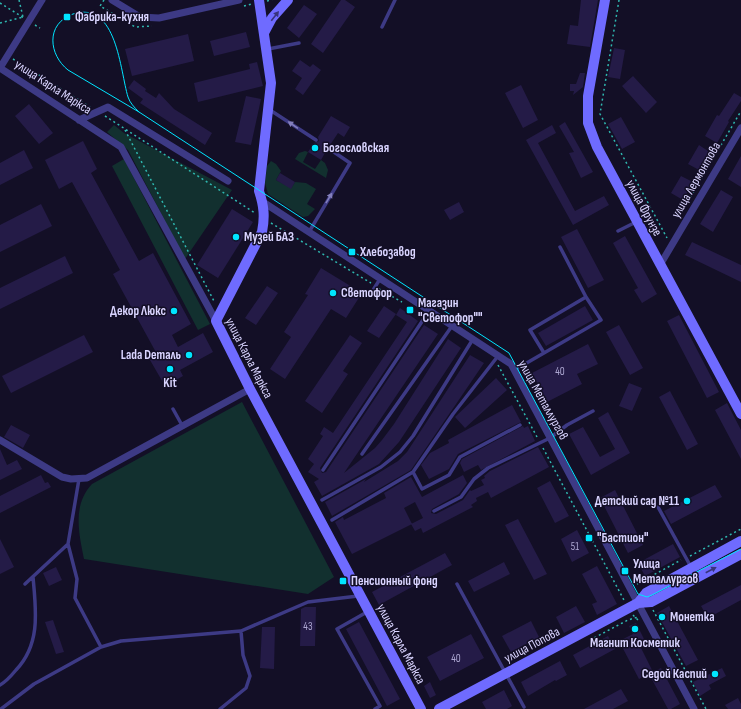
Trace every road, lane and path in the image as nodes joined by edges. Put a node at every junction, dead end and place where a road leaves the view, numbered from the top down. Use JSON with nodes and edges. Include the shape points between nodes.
{"nodes":[{"id":1,"x":19,"y":0,"type":"edge"},
{"id":2,"x":42,"y":0,"type":"edge"},
{"id":3,"x":112,"y":0,"type":"edge"},
{"id":4,"x":239,"y":0,"type":"edge"},
{"id":5,"x":259,"y":0,"type":"edge"},
{"id":6,"x":288,"y":0,"type":"edge"},
{"id":7,"x":395,"y":0,"type":"edge"},
{"id":8,"x":606,"y":0,"type":"edge"},
{"id":9,"x":620,"y":0,"type":"edge"},
{"id":10,"x":0,"y":3,"type":"edge"},
{"id":11,"x":23,"y":17,"type":"junction"},
{"id":12,"x":0,"y":23,"type":"edge"},
{"id":13,"x":382,"y":27,"type":"dead end"},
{"id":14,"x":264,"y":33,"type":"junction"},
{"id":15,"x":299,"y":43,"type":"dead end"},
{"id":16,"x":266,"y":50,"type":"junction"},
{"id":17,"x":8,"y":55,"type":"junction"},
{"id":18,"x":0,"y":68,"type":"edge"},
{"id":19,"x":90,"y":107,"type":"dead end"},
{"id":20,"x":270,"y":109,"type":"junction"},
{"id":21,"x":741,"y":111,"type":"edge"},
{"id":22,"x":105,"y":116,"type":"dead end"},
{"id":23,"x":79,"y":120,"type":"junction"},
{"id":24,"x":741,"y":128,"type":"edge"},
{"id":25,"x":124,"y":129,"type":"junction"},
{"id":26,"x":316,"y":140,"type":"dead end"},
{"id":27,"x":328,"y":148,"type":"dead end"},
{"id":28,"x":228,"y":182,"type":"dead end"},
{"id":29,"x":263,"y":202,"type":"junction"},
{"id":30,"x":252,"y":211,"type":"dead end"},
{"id":31,"x":683,"y":211,"type":"dead end"},
{"id":32,"x":636,"y":221,"type":"junction"},
{"id":33,"x":618,"y":231,"type":"dead end"},
{"id":34,"x":671,"y":231,"type":"dead end"},
{"id":35,"x":309,"y":232,"type":"junction"},
{"id":36,"x":667,"y":238,"type":"junction"},
{"id":37,"x":671,"y":246,"type":"junction"},
{"id":38,"x":560,"y":247,"type":"dead end"},
{"id":39,"x":660,"y":265,"type":"junction"},
{"id":40,"x":381,"y":278,"type":"junction"},
{"id":41,"x":370,"y":295,"type":"dead end"},
{"id":42,"x":586,"y":297,"type":"junction"},
{"id":43,"x":430,"y":310,"type":"junction"},
{"id":44,"x":218,"y":317,"type":"junction"},
{"id":45,"x":453,"y":325,"type":"junction"},
{"id":46,"x":473,"y":338,"type":"junction"},
{"id":47,"x":544,"y":353,"type":"junction"},
{"id":48,"x":499,"y":355,"type":"junction"},
{"id":49,"x":514,"y":370,"type":"junction"},
{"id":50,"x":250,"y":390,"type":"junction"},
{"id":51,"x":173,"y":409,"type":"dead end"},
{"id":52,"x":593,"y":411,"type":"dead end"},
{"id":53,"x":741,"y":414,"type":"edge"},
{"id":54,"x":520,"y":425,"type":"dead end"},
{"id":55,"x":183,"y":427,"type":"junction"},
{"id":56,"x":550,"y":438,"type":"junction"},
{"id":57,"x":0,"y":440,"type":"edge"},
{"id":58,"x":362,"y":454,"type":"dead end"},
{"id":59,"x":323,"y":470,"type":"dead end"},
{"id":60,"x":413,"y":472,"type":"junction"},
{"id":61,"x":79,"y":479,"type":"junction"},
{"id":62,"x":322,"y":500,"type":"dead end"},
{"id":63,"x":658,"y":507,"type":"dead end"},
{"id":64,"x":434,"y":511,"type":"dead end"},
{"id":65,"x":332,"y":520,"type":"dead end"},
{"id":66,"x":741,"y":541,"type":"edge"},
{"id":67,"x":68,"y":544,"type":"junction"},
{"id":68,"x":741,"y":554,"type":"edge"},
{"id":69,"x":691,"y":568,"type":"junction"},
{"id":70,"x":33,"y":577,"type":"junction"},
{"id":71,"x":640,"y":582,"type":"dead end"},
{"id":72,"x":25,"y":584,"type":"dead end"},
{"id":73,"x":457,"y":584,"type":"dead end"},
{"id":74,"x":646,"y":592,"type":"junction"},
{"id":75,"x":361,"y":596,"type":"junction"},
{"id":76,"x":638,"y":603,"type":"junction"},
{"id":77,"x":652,"y":606,"type":"junction"},
{"id":78,"x":368,"y":611,"type":"junction"},
{"id":79,"x":644,"y":615,"type":"junction"},
{"id":80,"x":241,"y":631,"type":"junction"},
{"id":81,"x":588,"y":640,"type":"dead end"},
{"id":82,"x":101,"y":647,"type":"junction"},
{"id":83,"x":505,"y":674,"type":"junction"},
{"id":84,"x":0,"y":685,"type":"edge"},
{"id":85,"x":524,"y":707,"type":"dead end"},
{"id":86,"x":1,"y":709,"type":"edge"},
{"id":87,"x":220,"y":709,"type":"edge"},
{"id":88,"x":375,"y":709,"type":"edge"},
{"id":89,"x":421,"y":709,"type":"edge"},
{"id":90,"x":439,"y":709,"type":"edge"},
{"id":91,"x":694,"y":709,"type":"edge"},
{"id":92,"x":706,"y":709,"type":"edge"}],
"edges":[{"from":1,"to":11,"type":"path"},
{"from":2,"to":17,"type":"street"},
{"from":3,"to":4,"type":"street","via":[[140,17],[159,18]]},
{"from":5,"to":14,"type":"street"},
{"from":14,"to":6,"type":"street","one_way":true,"via":[[272,18]]},
{"from":7,"to":13,"type":"lane"},
{"from":8,"to":32,"type":"street","name":"улица Фрунзе","via":[[588,96],[588,123],[597,147]]},
{"from":9,"to":36,"type":"path","via":[[600,114]]},
{"from":10,"to":11,"type":"path"},
{"from":11,"to":12,"type":"path"},
{"from":14,"to":16,"type":"street"},
{"from":15,"to":16,"type":"lane"},
{"from":16,"to":20,"type":"street","via":[[271,83]]},
{"from":17,"to":18,"type":"street"},
{"from":17,"to":19,"type":"path"},
{"from":18,"to":23,"type":"street","name":"улица Карла Маркса"},
{"from":26,"to":20,"type":"lane","one_way":true},
{"from":20,"to":29,"type":"street","via":[[261,160],[259,191]]},
{"from":21,"to":31,"type":"path"},
{"from":22,"to":25,"type":"path"},
{"from":23,"to":28,"type":"street","via":[[108,108]]},
{"from":23,"to":44,"type":"street","name":"улица Карла Маркса","via":[[121,147]]},
{"from":24,"to":37,"type":"street","name":"улица Лермонтова"},
{"from":25,"to":30,"type":"path"},
{"from":25,"to":44,"type":"path"},
{"from":35,"to":27,"type":"lane","one_way":true,"via":[[350,163]]},
{"from":29,"to":35,"type":"street","name":"улица Металлургов"},
{"from":29,"to":44,"type":"street","via":[[262,232]]},
{"from":32,"to":33,"type":"lane"},
{"from":32,"to":39,"type":"street","name":"улица Фрунзе"},
{"from":34,"to":36,"type":"path"},
{"from":35,"to":40,"type":"street","name":"улица Металлургов"},
{"from":36,"to":37,"type":"path"},
{"from":37,"to":39,"type":"street","name":"улица Лермонтова"},
{"from":38,"to":42,"type":"lane"},
{"from":39,"to":53,"type":"street","name":"улица Фрунзе"},
{"from":40,"to":41,"type":"lane"},
{"from":40,"to":43,"type":"street","name":"улица Металлургов"},
{"from":42,"to":47,"type":"lane","via":[[530,330]]},
{"from":42,"to":47,"type":"lane","via":[[601,320]]},
{"from":43,"to":45,"type":"street","name":"улица Металлургов"},
{"from":43,"to":59,"type":"lane"},
{"from":44,"to":50,"type":"street","name":"улица Карла Маркса"},
{"from":45,"to":46,"type":"street","name":"улица Металлургов"},
{"from":45,"to":58,"type":"lane"},
{"from":46,"to":48,"type":"street","name":"улица Металлургов"},
{"from":46,"to":62,"type":"lane","via":[[413,436],[400,452],[381,467]]},
{"from":47,"to":49,"type":"lane"},
{"from":48,"to":49,"type":"street","name":"улица Металлургов","via":[[511,364]]},
{"from":48,"to":60,"type":"lane","via":[[453,414]]},
{"from":49,"to":56,"type":"street","name":"улица Металлургов"},
{"from":50,"to":55,"type":"street"},
{"from":50,"to":75,"type":"street","name":"улица Карла Маркса"},
{"from":51,"to":55,"type":"lane"},
{"from":52,"to":56,"type":"lane"},
{"from":54,"to":60,"type":"lane","via":[[460,457],[449,475],[422,488]]},
{"from":55,"to":61,"type":"street","via":[[96,474]]},
{"from":56,"to":64,"type":"lane","via":[[488,468],[474,479],[461,497]]},
{"from":56,"to":76,"type":"street","name":"улица Металлургов"},
{"from":57,"to":61,"type":"street","via":[[62,477]]},
{"from":60,"to":65,"type":"lane"},
{"from":61,"to":67,"type":"lane"},
{"from":63,"to":69,"type":"lane"},
{"from":66,"to":69,"type":"street","name":"улица Попова"},
{"from":67,"to":70,"type":"lane"},
{"from":67,"to":82,"type":"lane","via":[[77,579],[75,598]]},
{"from":77,"to":68,"type":"street","name":"улица Попова","one_way":true},
{"from":69,"to":74,"type":"street","name":"улица Попова"},
{"from":70,"to":72,"type":"lane"},
{"from":70,"to":84,"type":"lane","via":[[37,624],[33,645],[21,665]]},
{"from":71,"to":74,"type":"path"},
{"from":73,"to":83,"type":"lane"},
{"from":74,"to":76,"type":"street","name":"улица Попова"},
{"from":75,"to":78,"type":"street","name":"улица Карла Маркса"},
{"from":75,"to":80,"type":"lane","via":[[308,602]]},
{"from":76,"to":77,"type":"street","name":"улица Попова"},
{"from":76,"to":79,"type":"street","name":"улица Металлургов"},
{"from":76,"to":83,"type":"street","name":"улица Попова"},
{"from":77,"to":79,"type":"path"},
{"from":77,"to":92,"type":"path"},
{"from":78,"to":88,"type":"lane","via":[[337,629],[380,706]]},
{"from":78,"to":89,"type":"street","name":"улица Карла Маркса"},
{"from":79,"to":81,"type":"path"},
{"from":79,"to":91,"type":"street","name":"улица Металлургов"},
{"from":80,"to":82,"type":"lane","via":[[121,641]]},
{"from":80,"to":87,"type":"lane","via":[[243,655],[250,676],[246,688]]},
{"from":82,"to":86,"type":"lane","via":[[34,684]]},
{"from":83,"to":85,"type":"lane"},
{"from":83,"to":90,"type":"street","name":"улица Попова"}]}
